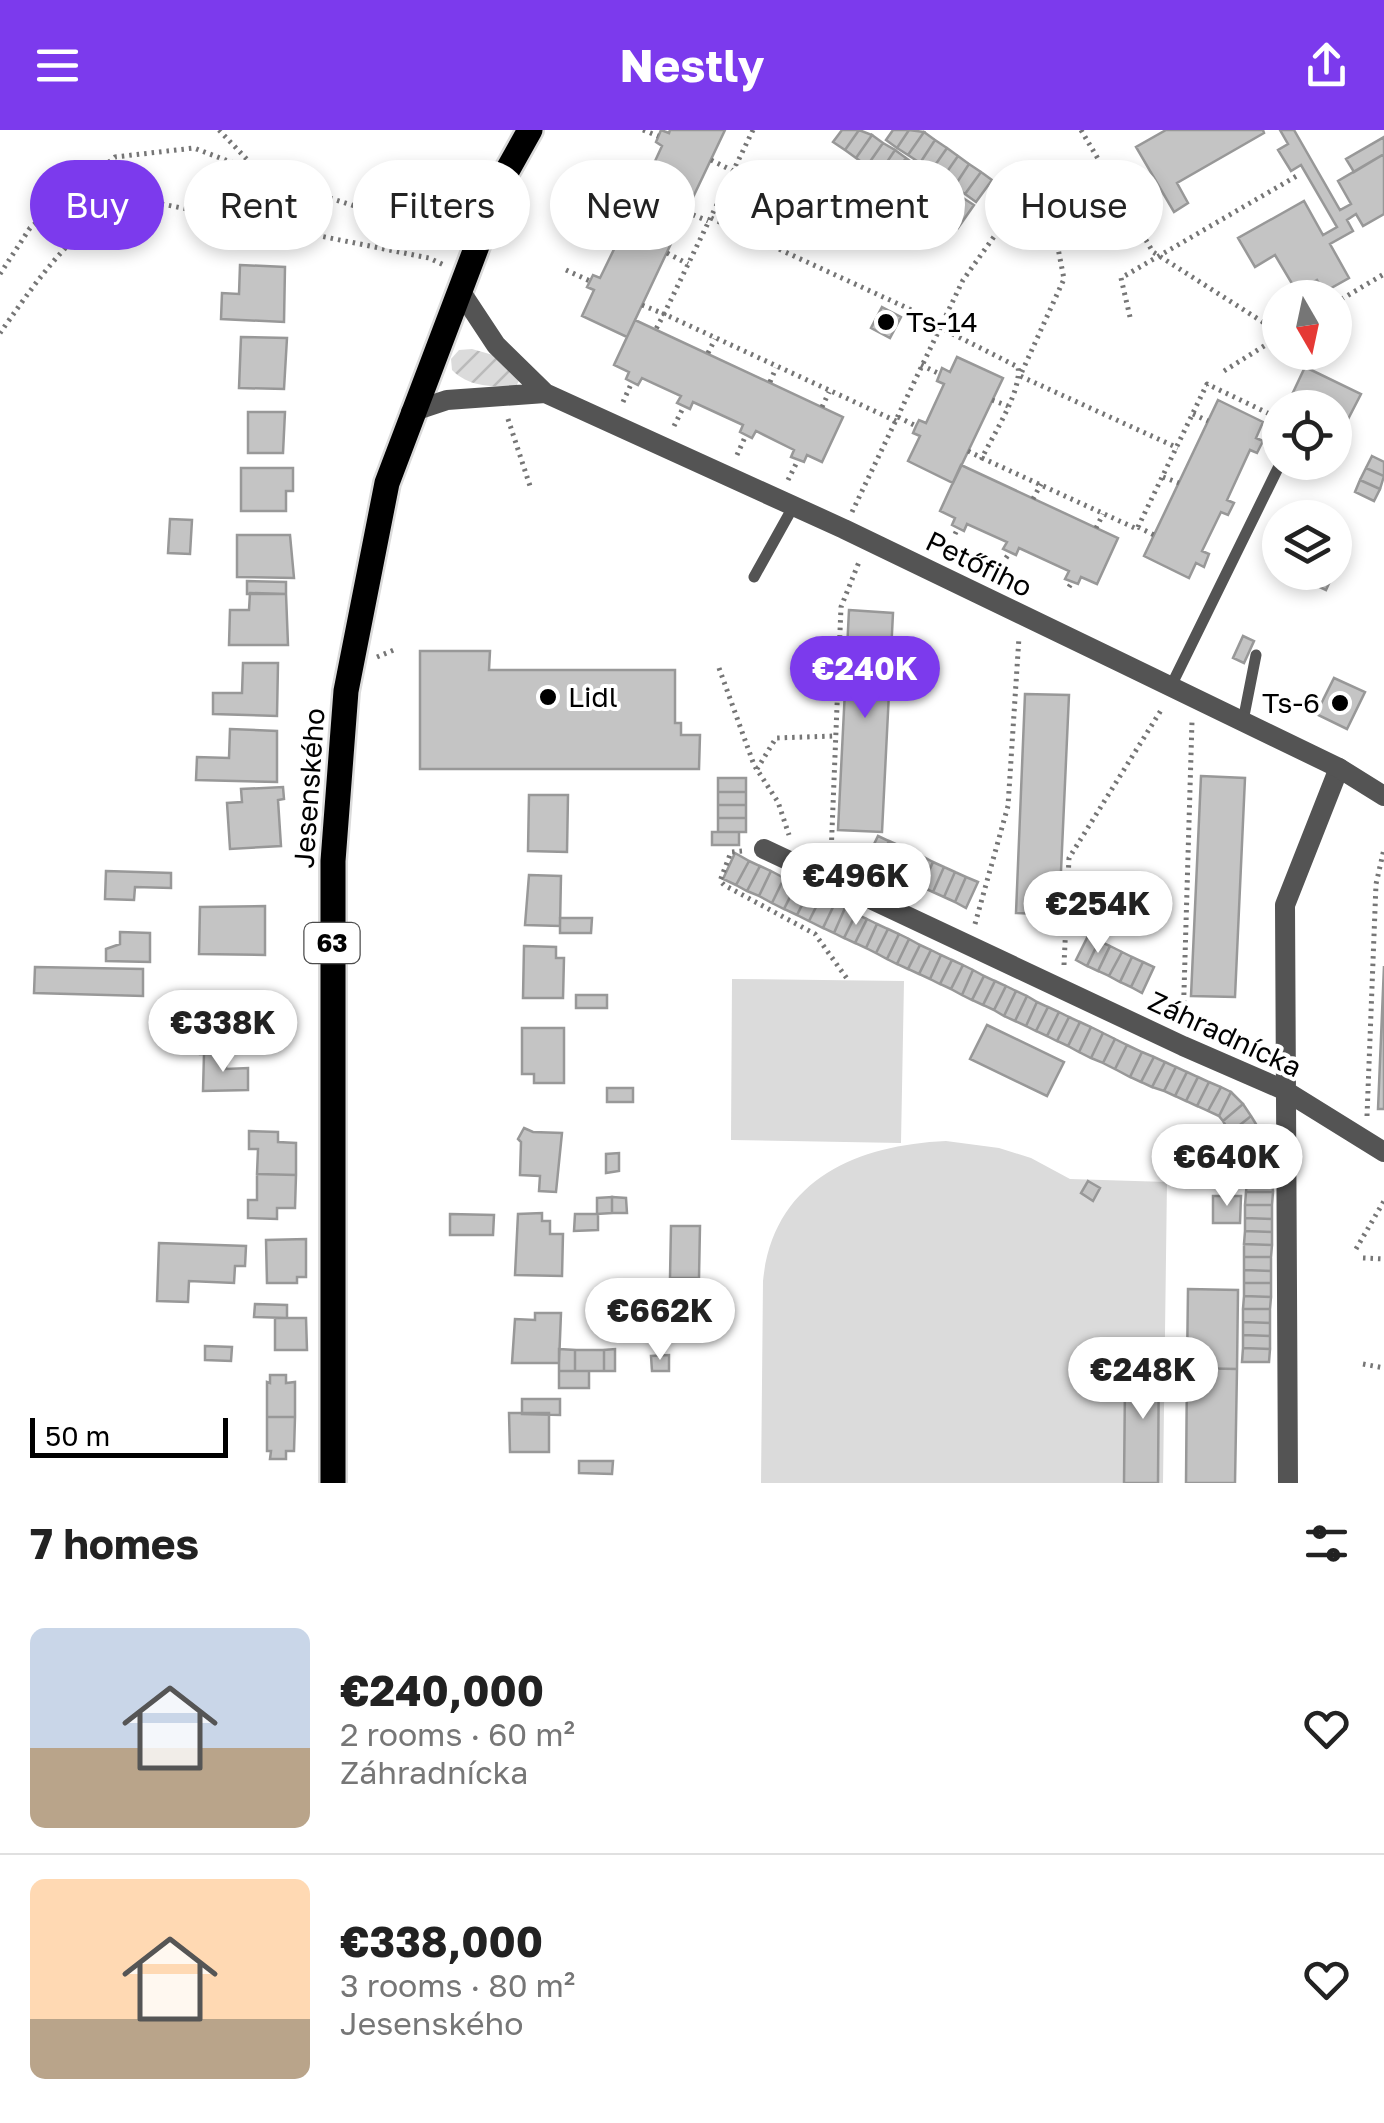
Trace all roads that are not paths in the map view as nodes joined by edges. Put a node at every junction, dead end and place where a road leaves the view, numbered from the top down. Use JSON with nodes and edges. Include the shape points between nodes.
{"nodes":[{"id":1,"x":530,"y":130,"type":"edge"},
{"id":2,"x":459,"y":289,"type":"junction"},
{"id":3,"x":545,"y":394,"type":"junction"},
{"id":4,"x":411,"y":412,"type":"junction"},
{"id":5,"x":1272,"y":480,"type":"edge"},
{"id":6,"x":792,"y":507,"type":"junction"},
{"id":7,"x":754,"y":577,"type":"dead end"},
{"id":8,"x":1256,"y":655,"type":"dead end"},
{"id":9,"x":1168,"y":696,"type":"junction"},
{"id":10,"x":1243,"y":721,"type":"junction"},
{"id":11,"x":1339,"y":768,"type":"junction"},
{"id":12,"x":1384,"y":796,"type":"edge"},
{"id":13,"x":764,"y":849,"type":"road end"},
{"id":14,"x":1284,"y":1090,"type":"junction"},
{"id":15,"x":1384,"y":1152,"type":"edge"},
{"id":16,"x":333,"y":1483,"type":"edge"},
{"id":17,"x":1288,"y":1483,"type":"edge"}],
"edges":[{"from":1,"to":2,"type":"main road","name":"Jesenského","number":"63","via":[[502,180]]},
{"from":2,"to":3,"type":"street","name":"Petőfiho","via":[[496,345]]},
{"from":2,"to":4,"type":"main road","name":"Jesenského","number":"63"},
{"from":3,"to":4,"type":"street","name":"Petőfiho","via":[[446,400]]},
{"from":3,"to":6,"type":"street","name":"Petőfiho"},
{"from":4,"to":16,"type":"main road","name":"Jesenského","number":"63","via":[[387,482],[346,691],[338,769]]},
{"from":5,"to":9,"type":"lane"},
{"from":6,"to":7,"type":"lane"},
{"from":6,"to":9,"type":"street","name":"Petőfiho"},
{"from":8,"to":10,"type":"lane"},
{"from":9,"to":10,"type":"street","name":"Petőfiho"},
{"from":10,"to":11,"type":"street","name":"Petőfiho"},
{"from":11,"to":12,"type":"street","name":"Petőfiho"},
{"from":11,"to":14,"type":"street","via":[[1285,906]]},
{"from":13,"to":14,"type":"street","name":"Záhradnícka"},
{"from":14,"to":15,"type":"street","name":"Záhradnícka"},
{"from":14,"to":17,"type":"street"}]}
